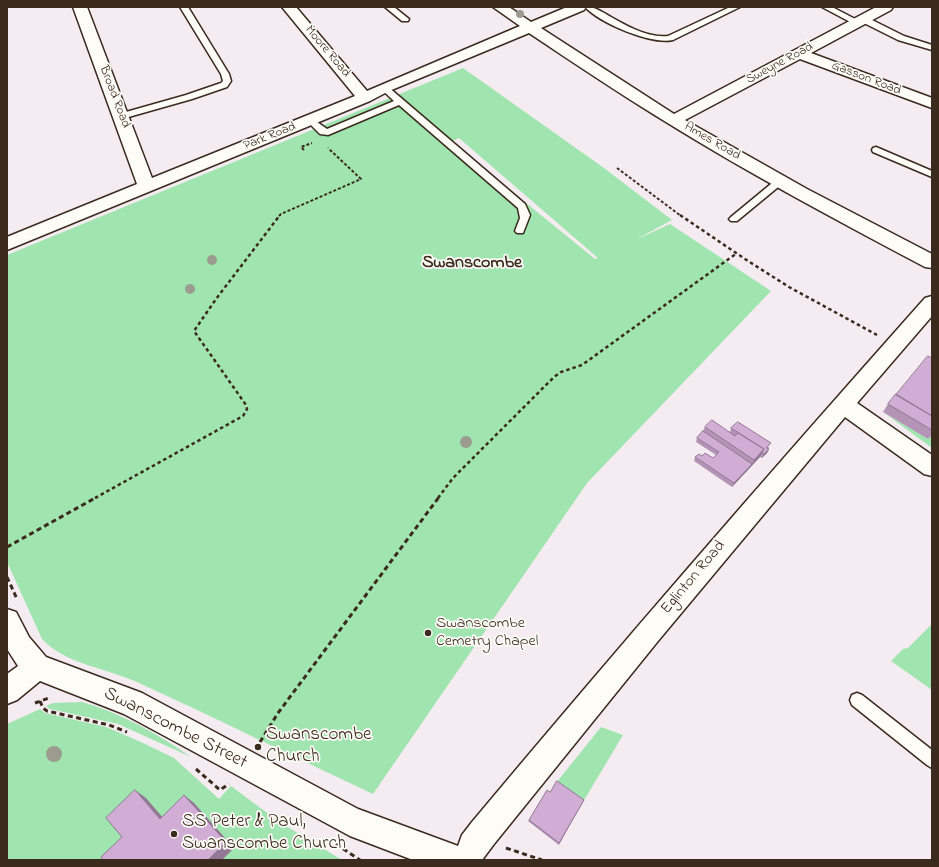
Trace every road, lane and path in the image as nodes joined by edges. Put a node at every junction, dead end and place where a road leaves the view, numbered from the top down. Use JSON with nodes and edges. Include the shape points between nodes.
{"nodes":[{"id":1,"x":80,"y":7,"type":"edge"},
{"id":2,"x":184,"y":7,"type":"edge"},
{"id":3,"x":289,"y":7,"type":"edge"},
{"id":4,"x":389,"y":7,"type":"edge"},
{"id":5,"x":500,"y":7,"type":"edge"},
{"id":6,"x":579,"y":7,"type":"edge"},
{"id":7,"x":589,"y":7,"type":"edge"},
{"id":8,"x":736,"y":7,"type":"edge"},
{"id":9,"x":826,"y":7,"type":"edge"},
{"id":10,"x":886,"y":7,"type":"edge"},
{"id":11,"x":405,"y":19,"type":"dead end"},
{"id":12,"x":860,"y":21,"type":"junction"},
{"id":13,"x":531,"y":28,"type":"junction"},
{"id":14,"x":932,"y":48,"type":"edge"},
{"id":15,"x":800,"y":54,"type":"junction"},
{"id":16,"x":384,"y":88,"type":"junction"},
{"id":17,"x":365,"y":98,"type":"junction"},
{"id":18,"x":400,"y":102,"type":"junction"},
{"id":19,"x":932,"y":102,"type":"edge"},
{"id":20,"x":122,"y":116,"type":"junction"},
{"id":21,"x":310,"y":120,"type":"junction"},
{"id":22,"x":674,"y":120,"type":"junction"},
{"id":23,"x":325,"y":145,"type":"dead end"},
{"id":24,"x":876,"y":150,"type":"dead end"},
{"id":25,"x":617,"y":168,"type":"dead end"},
{"id":26,"x":932,"y":174,"type":"edge"},
{"id":27,"x":780,"y":181,"type":"junction"},
{"id":28,"x":147,"y":187,"type":"junction"},
{"id":29,"x":734,"y":219,"type":"dead end"},
{"id":30,"x":520,"y":231,"type":"dead end"},
{"id":31,"x":7,"y":244,"type":"edge"},
{"id":32,"x":737,"y":254,"type":"junction"},
{"id":33,"x":932,"y":262,"type":"edge"},
{"id":34,"x":932,"y":303,"type":"edge"},
{"id":35,"x":883,"y":337,"type":"dead end"},
{"id":36,"x":842,"y":404,"type":"junction"},
{"id":37,"x":932,"y":467,"type":"edge"},
{"id":38,"x":7,"y":547,"type":"edge"},
{"id":39,"x":7,"y":577,"type":"edge"},
{"id":40,"x":14,"y":614,"type":"edge"},
{"id":41,"x":37,"y":667,"type":"junction"},
{"id":42,"x":84,"y":684,"type":"junction"},
{"id":43,"x":7,"y":691,"type":"edge"},
{"id":44,"x":857,"y":700,"type":"dead end"},
{"id":45,"x":40,"y":701,"type":"junction"},
{"id":46,"x":34,"y":704,"type":"dead end"},
{"id":47,"x":132,"y":734,"type":"dead end"},
{"id":48,"x":260,"y":742,"type":"dead end"},
{"id":49,"x":932,"y":760,"type":"edge"},
{"id":50,"x":192,"y":765,"type":"dead end"},
{"id":51,"x":229,"y":784,"type":"dead end"},
{"id":52,"x":504,"y":844,"type":"dead end"},
{"id":53,"x":455,"y":860,"type":"edge"},
{"id":54,"x":467,"y":860,"type":"edge"},
{"id":55,"x":542,"y":860,"type":"edge"}],
"edges":[{"from":1,"to":20,"type":"street","name":"Broad Road"},
{"from":2,"to":20,"type":"lane","via":[[227,81],[189,97]]},
{"from":3,"to":17,"type":"street","name":"Moore Road"},
{"from":4,"to":11,"type":"lane"},
{"from":5,"to":13,"type":"street","name":"Ames Road"},
{"from":6,"to":13,"type":"street","name":"Park Road"},
{"from":7,"to":8,"type":"lane","via":[[638,32],[661,40]]},
{"from":9,"to":12,"type":"lane"},
{"from":10,"to":12,"type":"street","name":"Sweyne Road"},
{"from":12,"to":14,"type":"lane"},
{"from":12,"to":15,"type":"street","name":"Sweyne Road"},
{"from":13,"to":16,"type":"street","name":"Park Road"},
{"from":13,"to":22,"type":"street","name":"Ames Road"},
{"from":15,"to":19,"type":"street","name":"Gasson Road"},
{"from":15,"to":22,"type":"street","name":"Sweyne Road"},
{"from":16,"to":17,"type":"street","name":"Park Road"},
{"from":16,"to":18,"type":"lane"},
{"from":17,"to":21,"type":"street","name":"Park Road"},
{"from":18,"to":21,"type":"lane","via":[[328,132],[323,132]]},
{"from":18,"to":30,"type":"lane","via":[[522,206],[526,218]]},
{"from":20,"to":28,"type":"street","name":"Broad Road"},
{"from":21,"to":28,"type":"street","name":"Park Road"},
{"from":22,"to":27,"type":"street","name":"Ames Road"},
{"from":23,"to":38,"type":"path","via":[[361,179],[281,214],[194,330],[246,405],[244,416]]},
{"from":24,"to":26,"type":"lane"},
{"from":25,"to":32,"type":"path"},
{"from":27,"to":29,"type":"lane"},
{"from":27,"to":33,"type":"street","name":"Ames Road"},
{"from":28,"to":31,"type":"street","name":"Park Road"},
{"from":32,"to":35,"type":"path","via":[[790,288]]},
{"from":32,"to":48,"type":"path","via":[[582,365],[554,377],[460,470],[278,713]]},
{"from":34,"to":36,"type":"street","name":"Eglinton Road"},
{"from":36,"to":37,"type":"street"},
{"from":36,"to":54,"type":"street","name":"Eglinton Road","via":[[560,738],[473,846]]},
{"from":39,"to":40,"type":"path"},
{"from":40,"to":41,"type":"street","via":[[22,650]]},
{"from":41,"to":42,"type":"street","name":"Swanscombe Street"},
{"from":41,"to":43,"type":"street"},
{"from":42,"to":45,"type":"path","via":[[69,697],[53,697]]},
{"from":42,"to":53,"type":"street","name":"Swanscombe Street","via":[[132,703],[350,821]]},
{"from":44,"to":49,"type":"lane"},
{"from":45,"to":46,"type":"path"},
{"from":45,"to":47,"type":"path","via":[[47,711],[109,725]]},
{"from":50,"to":51,"type":"path","via":[[220,790]]},
{"from":52,"to":55,"type":"path","via":[[510,850]]}]}
